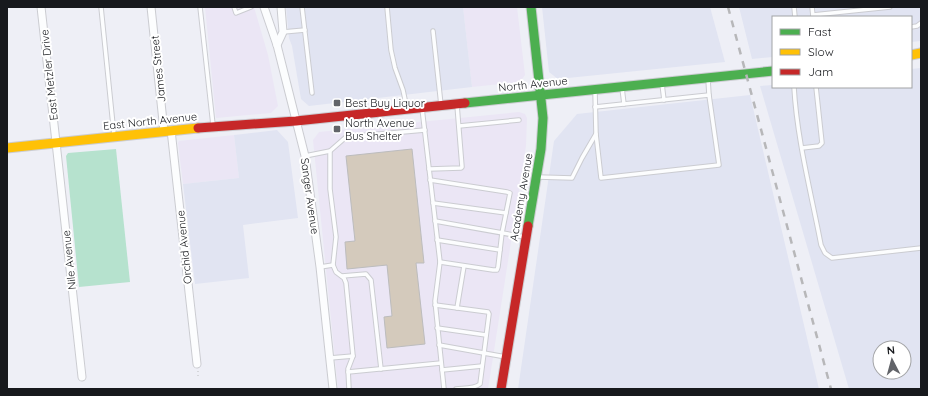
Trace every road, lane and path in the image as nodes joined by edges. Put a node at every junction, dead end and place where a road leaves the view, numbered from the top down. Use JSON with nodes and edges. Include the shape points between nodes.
{"nodes":[{"id":1,"x":41,"y":7,"type":"edge"},
{"id":2,"x":101,"y":7,"type":"edge"},
{"id":3,"x":151,"y":7,"type":"edge"},
{"id":4,"x":200,"y":7,"type":"edge"},
{"id":5,"x":234,"y":7,"type":"edge"},
{"id":6,"x":252,"y":7,"type":"edge"},
{"id":7,"x":264,"y":7,"type":"edge"},
{"id":8,"x":281,"y":7,"type":"edge"},
{"id":9,"x":302,"y":7,"type":"edge"},
{"id":10,"x":387,"y":7,"type":"edge"},
{"id":11,"x":531,"y":7,"type":"edge"},
{"id":12,"x":812,"y":7,"type":"edge"},
{"id":13,"x":890,"y":7,"type":"edge"},
{"id":14,"x":813,"y":16,"type":"edge"},
{"id":15,"x":921,"y":23,"type":"edge"},
{"id":16,"x":912,"y":27,"type":"edge"},
{"id":17,"x":304,"y":30,"type":"junction"},
{"id":18,"x":433,"y":31,"type":"dead end"},
{"id":19,"x":283,"y":32,"type":"junction"},
{"id":20,"x":277,"y":45,"type":"junction"},
{"id":21,"x":772,"y":71,"type":"edge"},
{"id":22,"x":708,"y":78,"type":"junction"},
{"id":23,"x":662,"y":83,"type":"junction"},
{"id":24,"x":622,"y":87,"type":"junction"},
{"id":25,"x":794,"y":88,"type":"edge"},
{"id":26,"x":816,"y":88,"type":"edge"},
{"id":27,"x":595,"y":90,"type":"junction"},
{"id":28,"x":312,"y":94,"type":"dead end"},
{"id":29,"x":709,"y":95,"type":"junction"},
{"id":30,"x":541,"y":96,"type":"junction"},
{"id":31,"x":664,"y":100,"type":"junction"},
{"id":32,"x":457,"y":104,"type":"junction"},
{"id":33,"x":624,"y":104,"type":"junction"},
{"id":34,"x":441,"y":105,"type":"junction"},
{"id":35,"x":422,"y":107,"type":"junction"},
{"id":36,"x":595,"y":107,"type":"junction"},
{"id":37,"x":407,"y":109,"type":"junction"},
{"id":38,"x":519,"y":120,"type":"dead end"},
{"id":39,"x":296,"y":121,"type":"junction"},
{"id":40,"x":213,"y":126,"type":"junction"},
{"id":41,"x":459,"y":126,"type":"junction"},
{"id":42,"x":425,"y":130,"type":"junction"},
{"id":43,"x":168,"y":131,"type":"junction"},
{"id":44,"x":596,"y":134,"type":"junction"},
{"id":45,"x":114,"y":137,"type":"junction"},
{"id":46,"x":56,"y":143,"type":"junction"},
{"id":47,"x":7,"y":148,"type":"edge"},
{"id":48,"x":802,"y":148,"type":"junction"},
{"id":49,"x":330,"y":151,"type":"junction"},
{"id":50,"x":305,"y":156,"type":"junction"},
{"id":51,"x":429,"y":169,"type":"junction"},
{"id":52,"x":537,"y":177,"type":"junction"},
{"id":53,"x":430,"y":180,"type":"junction"},
{"id":54,"x":433,"y":203,"type":"junction"},
{"id":55,"x":506,"y":213,"type":"junction"},
{"id":56,"x":435,"y":221,"type":"junction"},
{"id":57,"x":502,"y":233,"type":"junction"},
{"id":58,"x":526,"y":237,"type":"junction"},
{"id":59,"x":437,"y":240,"type":"junction"},
{"id":60,"x":921,"y":248,"type":"edge"},
{"id":61,"x":500,"y":250,"type":"junction"},
{"id":62,"x":440,"y":262,"type":"junction"},
{"id":63,"x":334,"y":266,"type":"junction"},
{"id":64,"x":464,"y":266,"type":"junction"},
{"id":65,"x":320,"y":267,"type":"junction"},
{"id":66,"x":342,"y":276,"type":"junction"},
{"id":67,"x":435,"y":304,"type":"junction"},
{"id":68,"x":457,"y":308,"type":"junction"},
{"id":69,"x":437,"y":328,"type":"junction"},
{"id":70,"x":486,"y":335,"type":"junction"},
{"id":71,"x":439,"y":345,"type":"junction"},
{"id":72,"x":483,"y":353,"type":"junction"},
{"id":73,"x":353,"y":356,"type":"junction"},
{"id":74,"x":507,"y":357,"type":"junction"},
{"id":75,"x":330,"y":358,"type":"junction"},
{"id":76,"x":441,"y":363,"type":"junction"},
{"id":77,"x":197,"y":364,"type":"dead end"},
{"id":78,"x":482,"y":366,"type":"junction"},
{"id":79,"x":381,"y":369,"type":"junction"},
{"id":80,"x":442,"y":370,"type":"junction"},
{"id":81,"x":348,"y":372,"type":"junction"},
{"id":82,"x":82,"y":377,"type":"dead end"},
{"id":83,"x":333,"y":389,"type":"edge"},
{"id":84,"x":349,"y":389,"type":"edge"},
{"id":85,"x":444,"y":389,"type":"edge"},
{"id":86,"x":456,"y":389,"type":"edge"},
{"id":87,"x":501,"y":389,"type":"edge"}],
"edges":[{"from":1,"to":46,"type":"street","name":"East Metzler Drive"},
{"from":2,"to":45,"type":"lane"},
{"from":3,"to":43,"type":"street","name":"James Street"},
{"from":4,"to":40,"type":"lane"},
{"from":5,"to":6,"type":"lane","via":[[236,13]]},
{"from":7,"to":20,"type":"street","name":"Sanger Avenue"},
{"from":8,"to":19,"type":"street"},
{"from":9,"to":17,"type":"lane"},
{"from":10,"to":37,"type":"lane","via":[[391,50]]},
{"from":11,"to":30,"type":"street","name":"Academy Avenue"},
{"from":12,"to":14,"type":"lane"},
{"from":13,"to":14,"type":"lane"},
{"from":15,"to":16,"type":"lane"},
{"from":17,"to":19,"type":"lane"},
{"from":17,"to":28,"type":"lane"},
{"from":18,"to":34,"type":"lane"},
{"from":19,"to":20,"type":"street"},
{"from":20,"to":39,"type":"street","name":"Sanger Avenue"},
{"from":21,"to":22,"type":"street","name":"North Avenue"},
{"from":22,"to":23,"type":"street","name":"North Avenue"},
{"from":22,"to":29,"type":"lane"},
{"from":23,"to":24,"type":"street","name":"North Avenue"},
{"from":23,"to":31,"type":"lane"},
{"from":24,"to":27,"type":"street","name":"North Avenue"},
{"from":24,"to":33,"type":"lane"},
{"from":25,"to":48,"type":"lane"},
{"from":26,"to":48,"type":"lane","via":[[822,143],[819,146]]},
{"from":27,"to":30,"type":"street","name":"North Avenue"},
{"from":27,"to":36,"type":"lane"},
{"from":29,"to":31,"type":"lane"},
{"from":29,"to":44,"type":"lane","via":[[719,165],[601,178]]},
{"from":30,"to":32,"type":"street","name":"North Avenue"},
{"from":30,"to":52,"type":"street","name":"Academy Avenue","via":[[541,149]]},
{"from":31,"to":33,"type":"lane"},
{"from":32,"to":34,"type":"street","name":"North Avenue"},
{"from":32,"to":41,"type":"lane"},
{"from":33,"to":36,"type":"lane"},
{"from":34,"to":35,"type":"street","name":"North Avenue"},
{"from":35,"to":37,"type":"street","name":"North Avenue"},
{"from":35,"to":42,"type":"lane"},
{"from":36,"to":44,"type":"lane"},
{"from":37,"to":39,"type":"street","name":"North Avenue"},
{"from":38,"to":41,"type":"lane"},
{"from":39,"to":40,"type":"street","name":"East North Avenue"},
{"from":39,"to":50,"type":"street","name":"Sanger Avenue"},
{"from":40,"to":43,"type":"street","name":"East North Avenue"},
{"from":41,"to":51,"type":"lane","via":[[462,167]]},
{"from":42,"to":49,"type":"lane","via":[[346,138]]},
{"from":42,"to":51,"type":"lane"},
{"from":43,"to":45,"type":"street","name":"East North Avenue"},
{"from":43,"to":77,"type":"street","name":"Orchid Avenue"},
{"from":44,"to":52,"type":"lane","via":[[572,178]]},
{"from":45,"to":46,"type":"street","name":"East North Avenue"},
{"from":46,"to":47,"type":"street","name":"East North Avenue"},
{"from":46,"to":82,"type":"street","name":"Nile Avenue"},
{"from":48,"to":60,"type":"lane","via":[[821,245],[825,253],[832,258]]},
{"from":49,"to":50,"type":"lane"},
{"from":49,"to":63,"type":"lane","via":[[330,189],[336,238]]},
{"from":50,"to":65,"type":"street","name":"Sanger Avenue"},
{"from":51,"to":53,"type":"lane"},
{"from":52,"to":58,"type":"street","name":"Academy Avenue"},
{"from":53,"to":54,"type":"lane"},
{"from":53,"to":55,"type":"lane","via":[[510,193]]},
{"from":54,"to":55,"type":"lane"},
{"from":54,"to":56,"type":"lane"},
{"from":55,"to":57,"type":"lane"},
{"from":56,"to":57,"type":"lane"},
{"from":56,"to":59,"type":"lane"},
{"from":57,"to":58,"type":"lane"},
{"from":57,"to":61,"type":"lane"},
{"from":58,"to":74,"type":"street","name":"Academy Avenue"},
{"from":59,"to":61,"type":"lane"},
{"from":59,"to":62,"type":"lane"},
{"from":61,"to":64,"type":"lane","via":[[497,270]]},
{"from":62,"to":64,"type":"lane"},
{"from":62,"to":67,"type":"lane"},
{"from":63,"to":65,"type":"lane"},
{"from":63,"to":66,"type":"lane","via":[[336,272]]},
{"from":64,"to":68,"type":"lane"},
{"from":65,"to":75,"type":"street","name":"Sanger Avenue"},
{"from":66,"to":73,"type":"lane","via":[[346,283]]},
{"from":66,"to":79,"type":"lane","via":[[366,274],[371,280]]},
{"from":67,"to":68,"type":"lane"},
{"from":67,"to":69,"type":"lane"},
{"from":68,"to":70,"type":"lane","via":[[488,312]]},
{"from":69,"to":70,"type":"lane"},
{"from":69,"to":71,"type":"lane"},
{"from":70,"to":72,"type":"lane"},
{"from":71,"to":72,"type":"lane"},
{"from":71,"to":76,"type":"lane"},
{"from":72,"to":74,"type":"lane"},
{"from":72,"to":78,"type":"lane"},
{"from":73,"to":75,"type":"lane"},
{"from":73,"to":81,"type":"lane"},
{"from":74,"to":87,"type":"street","name":"Academy Avenue"},
{"from":75,"to":83,"type":"street","name":"Sanger Avenue"},
{"from":76,"to":79,"type":"lane"},
{"from":76,"to":80,"type":"lane"},
{"from":78,"to":80,"type":"lane"},
{"from":78,"to":86,"type":"lane","via":[[478,386]]},
{"from":79,"to":81,"type":"lane"},
{"from":80,"to":85,"type":"lane"},
{"from":81,"to":84,"type":"lane"}]}
